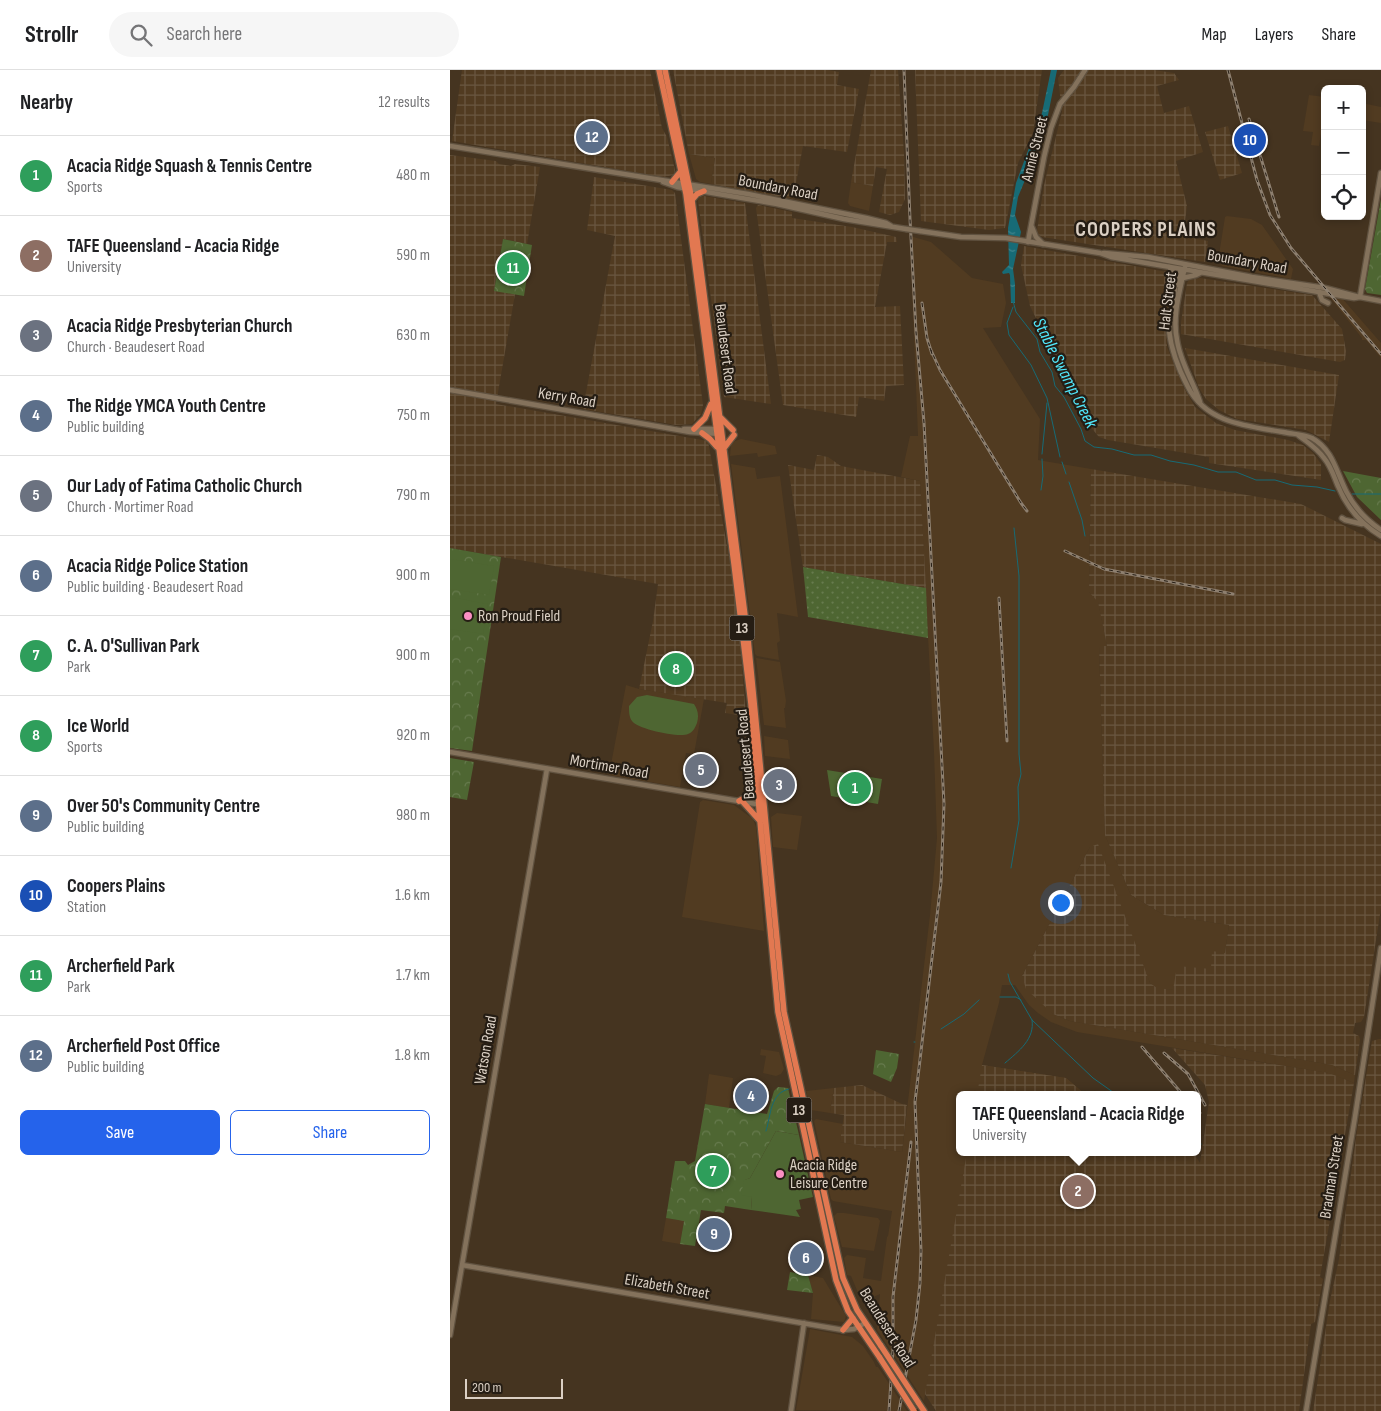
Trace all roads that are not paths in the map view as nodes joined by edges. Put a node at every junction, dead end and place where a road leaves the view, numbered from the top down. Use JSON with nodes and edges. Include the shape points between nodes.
{"nodes":[{"id":1,"x":659,"y":70,"type":"edge"},
{"id":2,"x":665,"y":70,"type":"edge"},
{"id":3,"x":1085,"y":70,"type":"edge"},
{"id":4,"x":450,"y":146,"type":"edge"},
{"id":5,"x":681,"y":171,"type":"junction"},
{"id":6,"x":1381,"y":173,"type":"edge"},
{"id":7,"x":660,"y":181,"type":"junction"},
{"id":8,"x":672,"y":182,"type":"junction"},
{"id":9,"x":687,"y":186,"type":"junction"},
{"id":10,"x":704,"y":191,"type":"junction"},
{"id":11,"x":692,"y":200,"type":"junction"},
{"id":12,"x":891,"y":226,"type":"junction"},
{"id":13,"x":1031,"y":226,"type":"junction"},
{"id":14,"x":1028,"y":242,"type":"junction"},
{"id":15,"x":1043,"y":244,"type":"junction"},
{"id":16,"x":1100,"y":254,"type":"junction"},
{"id":17,"x":1184,"y":264,"type":"junction"},
{"id":18,"x":1170,"y":267,"type":"junction"},
{"id":19,"x":1182,"y":270,"type":"junction"},
{"id":20,"x":1200,"y":273,"type":"junction"},
{"id":21,"x":1183,"y":278,"type":"junction"},
{"id":22,"x":1175,"y":288,"type":"junction"},
{"id":23,"x":1319,"y":292,"type":"junction"},
{"id":24,"x":1360,"y":297,"type":"junction"},
{"id":25,"x":1381,"y":301,"type":"edge"},
{"id":26,"x":1328,"y":303,"type":"dead end"},
{"id":27,"x":450,"y":390,"type":"edge"},
{"id":28,"x":712,"y":403,"type":"junction"},
{"id":29,"x":1201,"y":403,"type":"junction"},
{"id":30,"x":720,"y":416,"type":"junction"},
{"id":31,"x":694,"y":428,"type":"junction"},
{"id":32,"x":680,"y":430,"type":"junction"},
{"id":33,"x":719,"y":432,"type":"junction"},
{"id":34,"x":702,"y":433,"type":"junction"},
{"id":35,"x":1298,"y":435,"type":"junction"},
{"id":36,"x":721,"y":448,"type":"junction"},
{"id":37,"x":1342,"y":518,"type":"dead end"},
{"id":38,"x":1364,"y":524,"type":"junction"},
{"id":39,"x":1381,"y":530,"type":"edge"},
{"id":40,"x":1381,"y":536,"type":"edge"},
{"id":41,"x":450,"y":752,"type":"edge"},
{"id":42,"x":547,"y":768,"type":"junction"},
{"id":43,"x":757,"y":786,"type":"junction"},
{"id":44,"x":741,"y":802,"type":"junction"},
{"id":45,"x":761,"y":805,"type":"junction"},
{"id":46,"x":760,"y":821,"type":"junction"},
{"id":47,"x":1381,"y":948,"type":"edge"},
{"id":48,"x":462,"y":1265,"type":"junction"},
{"id":49,"x":852,"y":1318,"type":"junction"},
{"id":50,"x":804,"y":1323,"type":"junction"},
{"id":51,"x":865,"y":1323,"type":"junction"},
{"id":52,"x":859,"y":1328,"type":"junction"},
{"id":53,"x":843,"y":1330,"type":"junction"},
{"id":54,"x":450,"y":1335,"type":"edge"},
{"id":55,"x":791,"y":1411,"type":"edge"},
{"id":56,"x":914,"y":1411,"type":"edge"},
{"id":57,"x":924,"y":1411,"type":"edge"},
{"id":58,"x":1306,"y":1411,"type":"edge"}],
"edges":[{"from":1,"to":5,"type":"highway","name":"Beaudesert Road","number":"13"},
{"from":2,"to":9,"type":"highway","name":"Beaudesert Road","number":"13"},
{"from":3,"to":13,"type":"main road","name":"Annie Street","via":[[1060,104],[1051,128]]},
{"from":4,"to":7,"type":"main road","name":"Boundary Road"},
{"from":5,"to":8,"type":"highway"},
{"from":5,"to":9,"type":"highway","name":"Beaudesert Road","number":"13"},
{"from":6,"to":24,"type":"main road"},
{"from":7,"to":8,"type":"main road","name":"Boundary Road"},
{"from":7,"to":9,"type":"main road","name":"Boundary Road"},
{"from":8,"to":9,"type":"main road","name":"Boundary Road"},
{"from":9,"to":10,"type":"main road","name":"Boundary Road"},
{"from":9,"to":11,"type":"highway","name":"Beaudesert Road","number":"13"},
{"from":9,"to":12,"type":"main road","name":"Boundary Road","via":[[764,197]]},
{"from":9,"to":28,"type":"highway","name":"Beaudesert Road","number":"13"},
{"from":10,"to":11,"type":"highway"},
{"from":10,"to":12,"type":"main road","name":"Boundary Road"},
{"from":11,"to":30,"type":"highway","name":"Beaudesert Road","number":"13"},
{"from":12,"to":14,"type":"main road","name":"Boundary Road","bridge":true,"via":[[961,237]]},
{"from":13,"to":14,"type":"main road","name":"Annie Street"},
{"from":13,"to":15,"type":"main road"},
{"from":14,"to":15,"type":"main road","name":"Boundary Road"},
{"from":15,"to":16,"type":"main road","name":"Boundary Road"},
{"from":16,"to":17,"type":"main road","name":"Boundary Road","via":[[1137,255]]},
{"from":16,"to":18,"type":"main road","name":"Boundary Road"},
{"from":17,"to":19,"type":"main road","name":"Halt Street"},
{"from":17,"to":24,"type":"main road","name":"Boundary Road"},
{"from":18,"to":19,"type":"main road","name":"Boundary Road"},
{"from":18,"to":22,"type":"main road","via":[[1175,277]]},
{"from":19,"to":20,"type":"main road","name":"Boundary Road"},
{"from":19,"to":21,"type":"main road","name":"Halt Street"},
{"from":19,"to":22,"type":"main road","name":"Halt Street"},
{"from":20,"to":21,"type":"main road"},
{"from":20,"to":23,"type":"main road","name":"Boundary Road"},
{"from":21,"to":29,"type":"main road","name":"Halt Street","via":[[1176,340]]},
{"from":22,"to":29,"type":"main road","name":"Halt Street","via":[[1170,339],[1186,385]]},
{"from":23,"to":24,"type":"main road","name":"Boundary Road"},
{"from":23,"to":26,"type":"main road","via":[[1322,300]]},
{"from":24,"to":25,"type":"main road","name":"Boundary Road"},
{"from":27,"to":32,"type":"main road","name":"Kerry Road"},
{"from":28,"to":31,"type":"highway","via":[[705,418]]},
{"from":28,"to":33,"type":"highway","name":"Beaudesert Road","number":"13"},
{"from":29,"to":35,"type":"main road","via":[[1216,416],[1232,423]]},
{"from":30,"to":33,"type":"highway","name":"Beaudesert Road","number":"13"},
{"from":30,"to":36,"type":"highway","via":[[733,432]]},
{"from":31,"to":32,"type":"main road","name":"Kerry Road"},
{"from":31,"to":33,"type":"main road","name":"Kerry Road"},
{"from":32,"to":34,"type":"main road","name":"Kerry Road"},
{"from":33,"to":34,"type":"main road","name":"Kerry Road"},
{"from":33,"to":36,"type":"highway","name":"Beaudesert Road","number":"13"},
{"from":34,"to":36,"type":"highway"},
{"from":35,"to":38,"type":"main road","via":[[1323,456],[1345,502]]},
{"from":35,"to":39,"type":"main road","via":[[1313,439],[1327,452],[1354,504]]},
{"from":36,"to":43,"type":"highway","name":"Beaudesert Road","number":"13","via":[[750,695]]},
{"from":36,"to":45,"type":"highway","name":"Beaudesert Road","number":"13","via":[[750,656]]},
{"from":37,"to":38,"type":"main road"},
{"from":38,"to":40,"type":"main road"},
{"from":41,"to":42,"type":"main road","name":"Mortimer Road"},
{"from":42,"to":44,"type":"main road","name":"Mortimer Road"},
{"from":42,"to":48,"type":"main road","name":"Watson Road"},
{"from":43,"to":44,"type":"highway"},
{"from":43,"to":45,"type":"highway","name":"Beaudesert Road","number":"13"},
{"from":44,"to":45,"type":"main road","name":"Mortimer Road"},
{"from":44,"to":46,"type":"highway"},
{"from":45,"to":46,"type":"highway","name":"Beaudesert Road","number":"13"},
{"from":45,"to":51,"type":"highway","name":"Beaudesert Road","number":"13","via":[[787,1032],[843,1278]]},
{"from":46,"to":49,"type":"highway","name":"Beaudesert Road","number":"13","via":[[779,1023],[834,1272]]},
{"from":47,"to":58,"type":"main road","name":"Bradman Street"},
{"from":48,"to":50,"type":"main road","name":"Elizabeth Street"},
{"from":48,"to":54,"type":"main road","name":"Watson Road"},
{"from":49,"to":52,"type":"highway","name":"Beaudesert Road","number":"13"},
{"from":49,"to":53,"type":"highway"},
{"from":50,"to":53,"type":"main road","name":"Elizabeth Street"},
{"from":50,"to":55,"type":"main road"},
{"from":51,"to":52,"type":"main road"},
{"from":51,"to":57,"type":"highway","name":"Beaudesert Road","number":"13","bridge":true},
{"from":52,"to":53,"type":"main road","name":"Elizabeth Street"},
{"from":52,"to":56,"type":"highway","name":"Beaudesert Road","number":"13","bridge":true}]}
